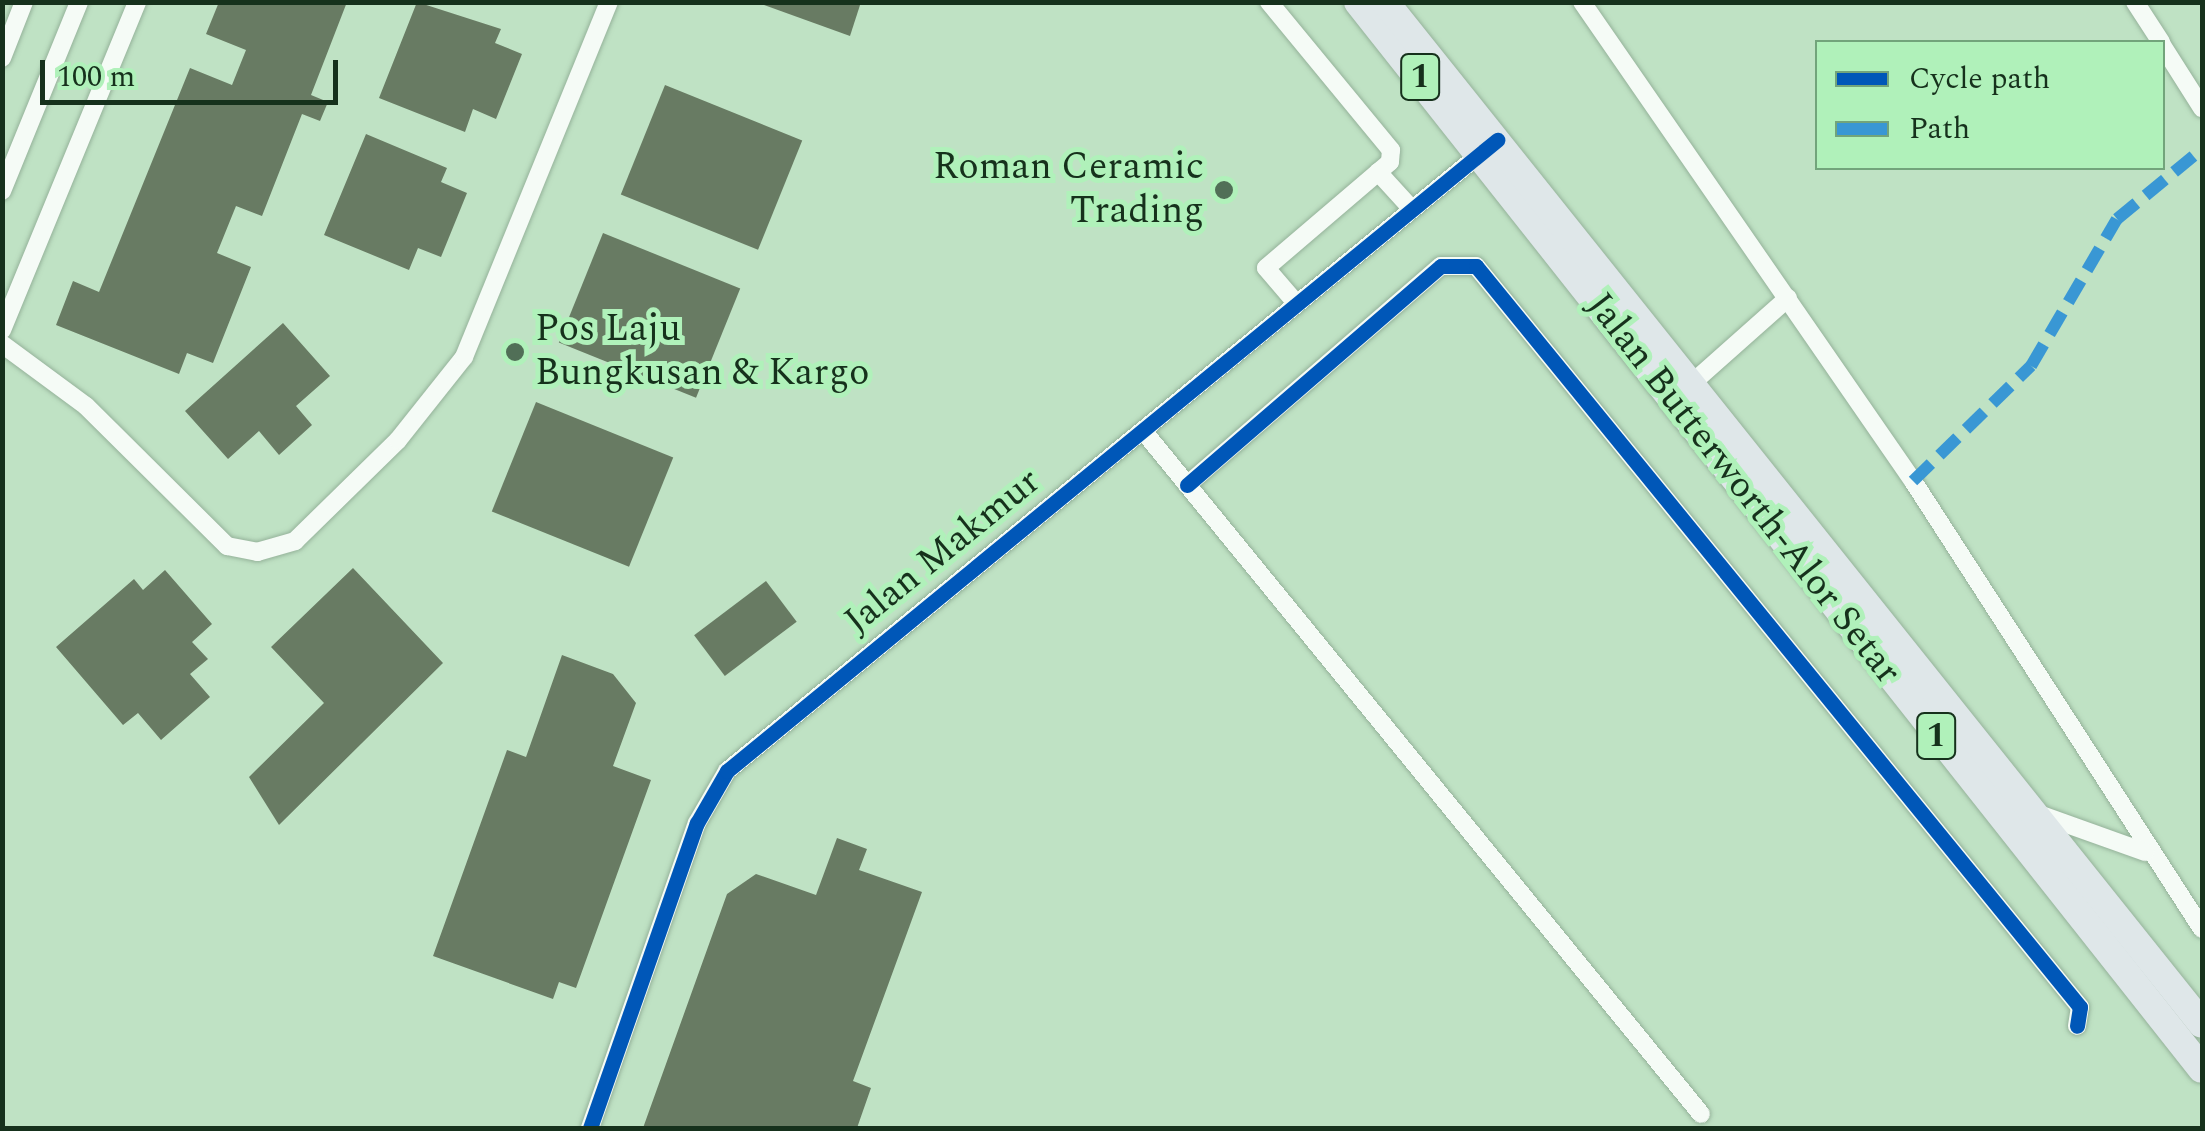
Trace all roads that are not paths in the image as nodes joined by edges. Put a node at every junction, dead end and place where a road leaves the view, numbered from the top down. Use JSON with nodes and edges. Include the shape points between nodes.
{"nodes":[{"id":1,"x":24,"y":2,"type":"edge"},
{"id":2,"x":79,"y":2,"type":"edge"},
{"id":3,"x":137,"y":2,"type":"edge"},
{"id":4,"x":609,"y":2,"type":"edge"},
{"id":5,"x":1269,"y":2,"type":"edge"},
{"id":6,"x":1358,"y":2,"type":"edge"},
{"id":7,"x":1385,"y":2,"type":"edge"},
{"id":8,"x":1582,"y":2,"type":"edge"},
{"id":9,"x":2135,"y":2,"type":"edge"},
{"id":10,"x":2159,"y":40,"type":"edge"},
{"id":11,"x":2165,"y":49,"type":"edge"},
{"id":12,"x":2,"y":58,"type":"edge"},
{"id":13,"x":2202,"y":108,"type":"edge"},
{"id":14,"x":1490,"y":146,"type":"junction"},
{"id":15,"x":1378,"y":172,"type":"junction"},
{"id":16,"x":2,"y":190,"type":"edge"},
{"id":17,"x":1410,"y":207,"type":"junction"},
{"id":18,"x":1788,"y":298,"type":"junction"},
{"id":19,"x":1296,"y":303,"type":"junction"},
{"id":20,"x":2,"y":330,"type":"edge"},
{"id":21,"x":2,"y":344,"type":"edge"},
{"id":22,"x":1690,"y":385,"type":"junction"},
{"id":23,"x":1145,"y":432,"type":"junction"},
{"id":24,"x":1187,"y":484,"type":"junction"},
{"id":25,"x":2026,"y":809,"type":"junction"},
{"id":26,"x":2145,"y":852,"type":"junction"},
{"id":27,"x":2202,"y":929,"type":"edge"},
{"id":28,"x":2202,"y":1024,"type":"edge"},
{"id":29,"x":2077,"y":1026,"type":"dead end"},
{"id":30,"x":2202,"y":1070,"type":"edge"},
{"id":31,"x":1701,"y":1114,"type":"dead end"},
{"id":32,"x":590,"y":1128,"type":"edge"}],
"edges":[{"from":1,"to":12,"type":"street"},
{"from":2,"to":16,"type":"street"},
{"from":3,"to":20,"type":"street"},
{"from":4,"to":21,"type":"street","via":[[464,357],[398,440],[295,541],[257,552],[227,546],[86,406]]},
{"from":5,"to":15,"type":"street","via":[[1391,150]]},
{"from":6,"to":14,"type":"main road","name":"Jalan Butterworth-Alor Setar","number":"1"},
{"from":7,"to":14,"type":"main road","name":"Jalan Butterworth-Alor Setar","number":"1"},
{"from":8,"to":18,"type":"street"},
{"from":9,"to":10,"type":"street"},
{"from":11,"to":13,"type":"street"},
{"from":14,"to":17,"type":"street","name":"Jalan Makmur"},
{"from":14,"to":22,"type":"main road","name":"Jalan Butterworth-Alor Setar","number":"1"},
{"from":14,"to":30,"type":"main road","name":"Jalan Butterworth-Alor Setar","number":"1"},
{"from":15,"to":17,"type":"street"},
{"from":15,"to":19,"type":"street","via":[[1266,268]]},
{"from":17,"to":19,"type":"street","name":"Jalan Makmur"},
{"from":18,"to":22,"type":"street"},
{"from":18,"to":26,"type":"street"},
{"from":19,"to":23,"type":"street","name":"Jalan Makmur"},
{"from":22,"to":25,"type":"main road","name":"Jalan Butterworth-Alor Setar","number":"1"},
{"from":23,"to":24,"type":"street"},
{"from":23,"to":32,"type":"street","name":"Jalan Makmur","via":[[713,786]]},
{"from":24,"to":29,"type":"street","via":[[1441,266],[1476,266],[2080,1006]]},
{"from":24,"to":31,"type":"street"},
{"from":25,"to":26,"type":"street"},
{"from":25,"to":28,"type":"main road","name":"Jalan Butterworth-Alor Setar","number":"1"},
{"from":26,"to":27,"type":"street"}]}
